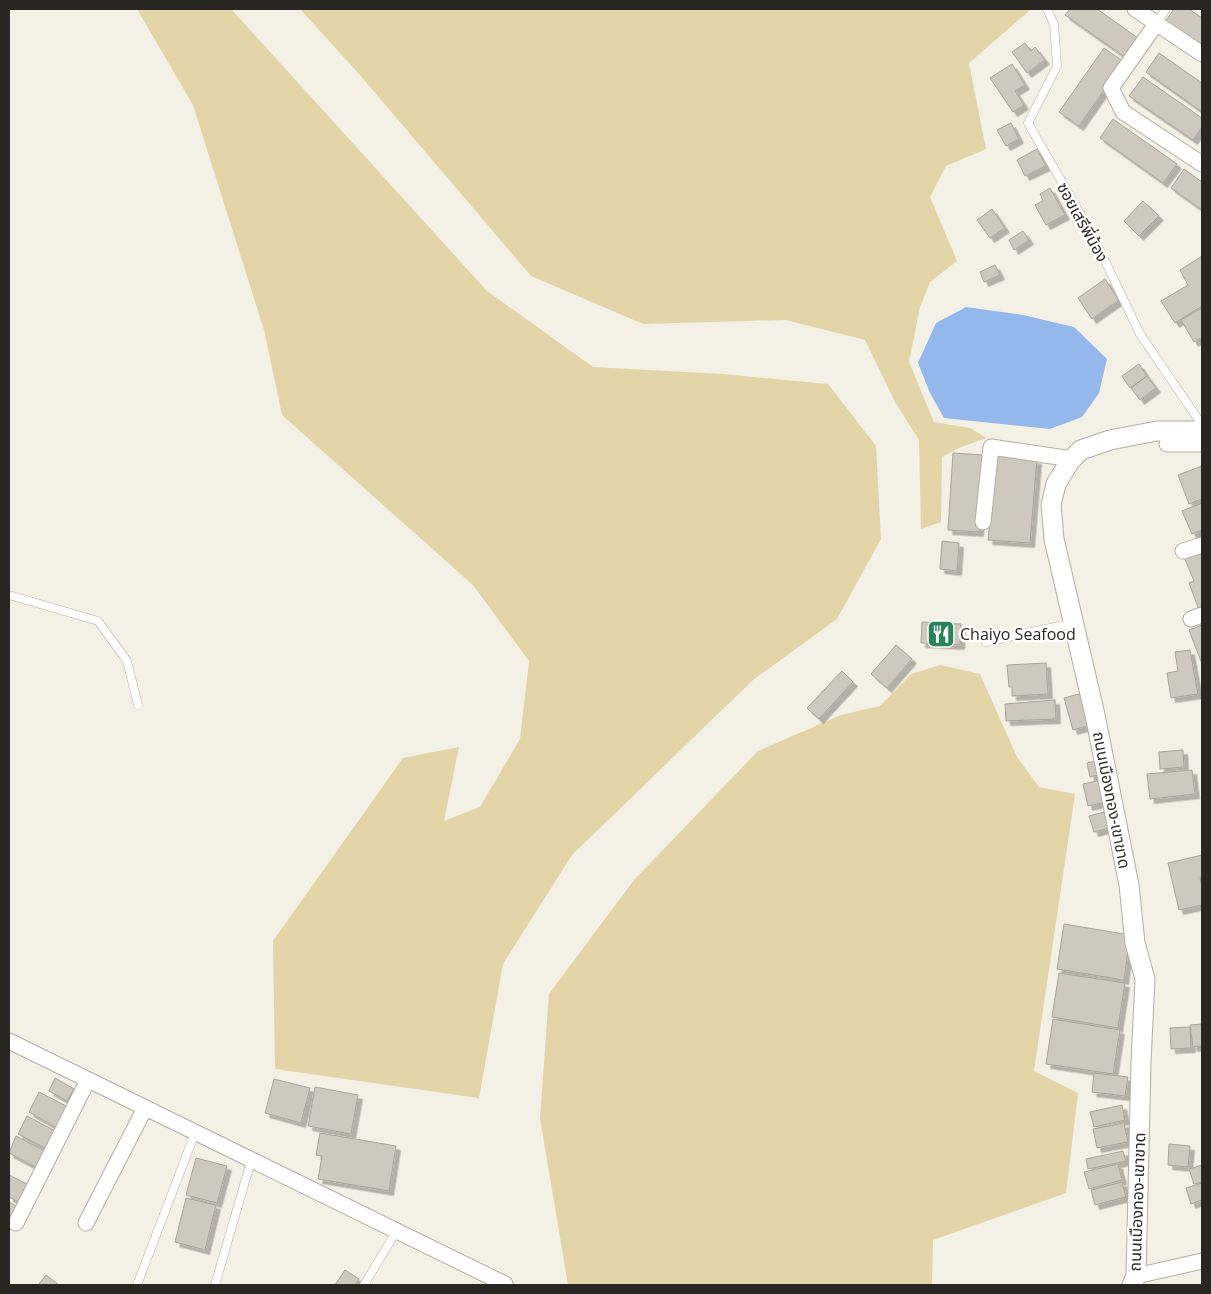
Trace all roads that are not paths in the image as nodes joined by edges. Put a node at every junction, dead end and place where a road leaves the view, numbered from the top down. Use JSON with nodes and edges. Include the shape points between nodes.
{"nodes":[{"id":1,"x":1047,"y":9,"type":"edge"},
{"id":2,"x":1135,"y":9,"type":"edge"},
{"id":3,"x":1166,"y":9,"type":"edge"},
{"id":4,"x":1156,"y":24,"type":"junction"},
{"id":5,"x":1202,"y":54,"type":"edge"},
{"id":6,"x":1202,"y":164,"type":"edge"},
{"id":7,"x":1202,"y":425,"type":"edge"},
{"id":8,"x":1202,"y":431,"type":"edge"},
{"id":9,"x":1167,"y":444,"type":"dead end"},
{"id":10,"x":1202,"y":444,"type":"edge"},
{"id":11,"x":1072,"y":459,"type":"junction"},
{"id":12,"x":983,"y":522,"type":"dead end"},
{"id":13,"x":1202,"y":544,"type":"edge"},
{"id":14,"x":1183,"y":551,"type":"dead end"},
{"id":15,"x":9,"y":595,"type":"edge"},
{"id":16,"x":1073,"y":623,"type":"junction"},
{"id":17,"x":986,"y":642,"type":"dead end"},
{"id":18,"x":138,"y":705,"type":"dead end"},
{"id":19,"x":9,"y":1041,"type":"edge"},
{"id":20,"x":88,"y":1080,"type":"junction"},
{"id":21,"x":145,"y":1108,"type":"junction"},
{"id":22,"x":195,"y":1133,"type":"junction"},
{"id":23,"x":251,"y":1161,"type":"junction"},
{"id":24,"x":86,"y":1223,"type":"dead end"},
{"id":25,"x":16,"y":1224,"type":"dead end"},
{"id":26,"x":396,"y":1232,"type":"junction"},
{"id":27,"x":1202,"y":1261,"type":"edge"},
{"id":28,"x":1134,"y":1281,"type":"edge"},
{"id":29,"x":504,"y":1284,"type":"dead end"},
{"id":30,"x":137,"y":1285,"type":"edge"},
{"id":31,"x":214,"y":1285,"type":"edge"},
{"id":32,"x":364,"y":1285,"type":"edge"}],
"edges":[{"from":1,"to":7,"type":"lane","name":"ซอยเสรีพี่น้อง","via":[[1054,24],[1057,66],[1028,123],[1094,238],[1140,334]]},
{"from":2,"to":4,"type":"street"},
{"from":3,"to":4,"type":"lane"},
{"from":4,"to":5,"type":"street"},
{"from":4,"to":6,"type":"street","via":[[1111,88],[1123,112]]},
{"from":8,"to":11,"type":"street","name":"ถนนเมืองทอง-เขาขาด","via":[[1156,431],[1110,440],[1081,450]]},
{"from":9,"to":10,"type":"street"},
{"from":11,"to":12,"type":"street","via":[[991,447]]},
{"from":11,"to":16,"type":"street","name":"ถนนเมืองทอง-เขาขาด","via":[[1056,484],[1051,505],[1054,539]]},
{"from":13,"to":14,"type":"street"},
{"from":15,"to":18,"type":"lane","via":[[98,621],[127,661]]},
{"from":16,"to":17,"type":"lane"},
{"from":16,"to":28,"type":"street","name":"ถนนเมืองทอง-เขาขาด","via":[[1128,885],[1135,943],[1145,979]]},
{"from":19,"to":20,"type":"street"},
{"from":20,"to":21,"type":"street"},
{"from":20,"to":25,"type":"street"},
{"from":21,"to":22,"type":"street"},
{"from":21,"to":24,"type":"street"},
{"from":22,"to":23,"type":"street"},
{"from":22,"to":30,"type":"lane"},
{"from":23,"to":26,"type":"street"},
{"from":23,"to":31,"type":"lane"},
{"from":26,"to":29,"type":"street"},
{"from":26,"to":32,"type":"lane"},
{"from":27,"to":28,"type":"street"}]}
